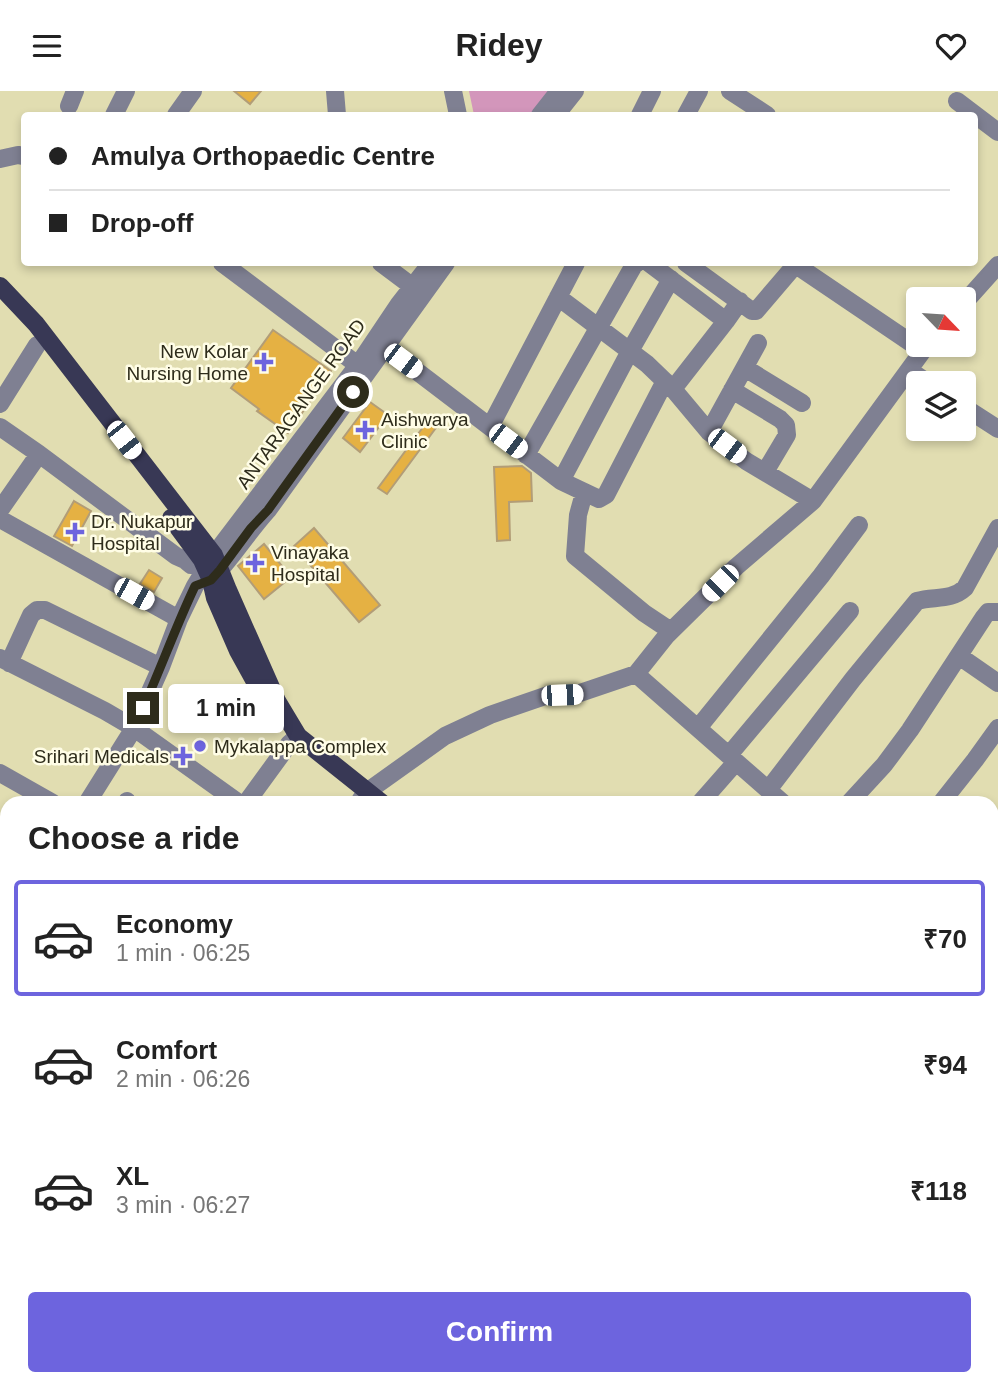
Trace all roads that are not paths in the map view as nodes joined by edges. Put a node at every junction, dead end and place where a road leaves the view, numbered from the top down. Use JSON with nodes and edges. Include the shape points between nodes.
{"nodes":[{"id":1,"x":126,"y":91,"type":"edge"},
{"id":2,"x":193,"y":91,"type":"edge"},
{"id":3,"x":335,"y":91,"type":"edge"},
{"id":4,"x":453,"y":91,"type":"edge"},
{"id":5,"x":559,"y":91,"type":"edge"},
{"id":6,"x":575,"y":91,"type":"edge"},
{"id":7,"x":652,"y":91,"type":"edge"},
{"id":8,"x":699,"y":91,"type":"edge"},
{"id":9,"x":730,"y":91,"type":"edge"},
{"id":10,"x":957,"y":101,"type":"dead end"},
{"id":11,"x":116,"y":112,"type":"edge"},
{"id":12,"x":180,"y":112,"type":"edge"},
{"id":13,"x":337,"y":112,"type":"edge"},
{"id":14,"x":457,"y":112,"type":"edge"},
{"id":15,"x":542,"y":112,"type":"edge"},
{"id":16,"x":558,"y":112,"type":"edge"},
{"id":17,"x":642,"y":112,"type":"edge"},
{"id":18,"x":688,"y":112,"type":"edge"},
{"id":19,"x":762,"y":112,"type":"edge"},
{"id":20,"x":972,"y":112,"type":"edge"},
{"id":21,"x":978,"y":117,"type":"edge"},
{"id":22,"x":998,"y":132,"type":"edge"},
{"id":23,"x":21,"y":156,"type":"edge"},
{"id":24,"x":0,"y":159,"type":"edge"},
{"id":25,"x":998,"y":265,"type":"edge"},
{"id":26,"x":226,"y":266,"type":"edge"},
{"id":27,"x":385,"y":266,"type":"edge"},
{"id":28,"x":429,"y":266,"type":"edge"},
{"id":29,"x":444,"y":266,"type":"edge"},
{"id":30,"x":574,"y":266,"type":"edge"},
{"id":31,"x":633,"y":266,"type":"edge"},
{"id":32,"x":653,"y":266,"type":"edge"},
{"id":33,"x":691,"y":266,"type":"edge"},
{"id":34,"x":792,"y":266,"type":"edge"},
{"id":35,"x":800,"y":266,"type":"edge"},
{"id":36,"x":671,"y":279,"type":"junction"},
{"id":37,"x":0,"y":286,"type":"edge"},
{"id":38,"x":413,"y":287,"type":"junction"},
{"id":39,"x":976,"y":290,"type":"edge"},
{"id":40,"x":558,"y":297,"type":"junction"},
{"id":41,"x":0,"y":300,"type":"edge"},
{"id":42,"x":740,"y":301,"type":"junction"},
{"id":43,"x":726,"y":321,"type":"junction"},
{"id":44,"x":600,"y":327,"type":"junction"},
{"id":45,"x":906,"y":336,"type":"edge"},
{"id":46,"x":758,"y":343,"type":"dead end"},
{"id":47,"x":37,"y":345,"type":"junction"},
{"id":48,"x":385,"y":347,"type":"junction"},
{"id":49,"x":630,"y":351,"type":"junction"},
{"id":50,"x":918,"y":357,"type":"edge"},
{"id":51,"x":363,"y":368,"type":"junction"},
{"id":52,"x":745,"y":368,"type":"junction"},
{"id":53,"x":909,"y":370,"type":"joint"},
{"id":54,"x":669,"y":385,"type":"junction"},
{"id":55,"x":732,"y":390,"type":"junction"},
{"id":56,"x":803,"y":403,"type":"dead end"},
{"id":57,"x":0,"y":404,"type":"edge"},
{"id":58,"x":976,"y":415,"type":"edge"},
{"id":59,"x":0,"y":427,"type":"edge"},
{"id":60,"x":490,"y":427,"type":"junction"},
{"id":61,"x":998,"y":429,"type":"edge"},
{"id":62,"x":709,"y":432,"type":"junction"},
{"id":63,"x":39,"y":454,"type":"junction"},
{"id":64,"x":526,"y":454,"type":"junction"},
{"id":65,"x":765,"y":472,"type":"junction"},
{"id":66,"x":561,"y":481,"type":"junction"},
{"id":67,"x":584,"y":493,"type":"junction"},
{"id":68,"x":813,"y":501,"type":"junction"},
{"id":69,"x":0,"y":510,"type":"edge"},
{"id":70,"x":0,"y":519,"type":"edge"},
{"id":71,"x":859,"y":525,"type":"dead end"},
{"id":72,"x":998,"y":528,"type":"edge"},
{"id":73,"x":208,"y":570,"type":"junction"},
{"id":74,"x":850,"y":611,"type":"dead end"},
{"id":75,"x":998,"y":612,"type":"edge"},
{"id":76,"x":179,"y":619,"type":"junction"},
{"id":77,"x":671,"y":631,"type":"junction"},
{"id":78,"x":958,"y":656,"type":"junction"},
{"id":79,"x":4,"y":661,"type":"edge"},
{"id":80,"x":161,"y":667,"type":"junction"},
{"id":81,"x":636,"y":674,"type":"junction"},
{"id":82,"x":998,"y":683,"type":"edge"},
{"id":83,"x":698,"y":727,"type":"junction"},
{"id":84,"x":134,"y":728,"type":"junction"},
{"id":85,"x":998,"y":728,"type":"edge"},
{"id":86,"x":293,"y":740,"type":"junction"},
{"id":87,"x":733,"y":759,"type":"junction"},
{"id":88,"x":0,"y":773,"type":"edge"},
{"id":89,"x":768,"y":790,"type":"junction"},
{"id":90,"x":29,"y":796,"type":"edge"},
{"id":91,"x":91,"y":796,"type":"edge"},
{"id":92,"x":229,"y":796,"type":"edge"},
{"id":93,"x":251,"y":796,"type":"edge"},
{"id":94,"x":365,"y":796,"type":"edge"},
{"id":95,"x":373,"y":796,"type":"edge"},
{"id":96,"x":705,"y":796,"type":"edge"},
{"id":97,"x":775,"y":796,"type":"edge"},
{"id":98,"x":855,"y":796,"type":"edge"},
{"id":99,"x":948,"y":796,"type":"edge"}],
"edges":[{"from":1,"to":11,"type":"street"},
{"from":2,"to":12,"type":"street"},
{"from":3,"to":13,"type":"street"},
{"from":4,"to":14,"type":"street"},
{"from":5,"to":15,"type":"street"},
{"from":6,"to":16,"type":"street"},
{"from":7,"to":17,"type":"street"},
{"from":8,"to":18,"type":"street"},
{"from":9,"to":19,"type":"street"},
{"from":10,"to":20,"type":"street"},
{"from":21,"to":22,"type":"street"},
{"from":23,"to":24,"type":"street"},
{"from":25,"to":39,"type":"street"},
{"from":26,"to":51,"type":"street"},
{"from":27,"to":38,"type":"street"},
{"from":28,"to":38,"type":"street","name":"ANTARAGANGE ROAD"},
{"from":29,"to":48,"type":"street","name":"ANTARAGANGE ROAD"},
{"from":30,"to":40,"type":"street"},
{"from":31,"to":44,"type":"street"},
{"from":32,"to":36,"type":"street"},
{"from":33,"to":42,"type":"street"},
{"from":34,"to":42,"type":"street","via":[[755,311]]},
{"from":35,"to":45,"type":"street"},
{"from":36,"to":43,"type":"street"},
{"from":36,"to":49,"type":"street"},
{"from":37,"to":73,"type":"main road","via":[[36,324]]},
{"from":38,"to":51,"type":"street","name":"ANTARAGANGE ROAD"},
{"from":40,"to":44,"type":"street"},
{"from":40,"to":60,"type":"street"},
{"from":41,"to":47,"type":"main road"},
{"from":42,"to":43,"type":"street"},
{"from":43,"to":54,"type":"street"},
{"from":44,"to":49,"type":"street"},
{"from":44,"to":64,"type":"street"},
{"from":46,"to":52,"type":"street"},
{"from":47,"to":57,"type":"street"},
{"from":47,"to":73,"type":"main road"},
{"from":48,"to":51,"type":"street","name":"ANTARAGANGE ROAD"},
{"from":48,"to":60,"type":"street"},
{"from":49,"to":54,"type":"street"},
{"from":49,"to":66,"type":"street"},
{"from":50,"to":53,"type":"street"},
{"from":51,"to":73,"type":"street","name":"ANTARAGANGE ROAD"},
{"from":52,"to":55,"type":"street"},
{"from":52,"to":56,"type":"street"},
{"from":53,"to":68,"type":"street"},
{"from":54,"to":62,"type":"street"},
{"from":54,"to":67,"type":"street","via":[[606,495],[599,499]]},
{"from":55,"to":62,"type":"street"},
{"from":55,"to":65,"type":"street","via":[[786,425],[786,435]]},
{"from":58,"to":61,"type":"street"},
{"from":59,"to":63,"type":"street"},
{"from":60,"to":64,"type":"street"},
{"from":62,"to":65,"type":"street"},
{"from":63,"to":69,"type":"street"},
{"from":63,"to":73,"type":"street","via":[[176,556]]},
{"from":64,"to":66,"type":"street"},
{"from":65,"to":68,"type":"street"},
{"from":66,"to":67,"type":"street"},
{"from":67,"to":77,"type":"street","via":[[575,556]]},
{"from":68,"to":77,"type":"street"},
{"from":70,"to":76,"type":"street"},
{"from":71,"to":83,"type":"street"},
{"from":72,"to":89,"type":"street","via":[[965,588],[957,596],[916,601]]},
{"from":73,"to":76,"type":"street","name":"ANTARAGANGE ROAD"},
{"from":73,"to":86,"type":"main road","via":[[228,590]]},
{"from":74,"to":87,"type":"street"},
{"from":75,"to":78,"type":"street","via":[[988,612]]},
{"from":76,"to":80,"type":"street","name":"ANTARAGANGE ROAD"},
{"from":77,"to":81,"type":"street"},
{"from":78,"to":82,"type":"street"},
{"from":78,"to":98,"type":"street","via":[[910,730]]},
{"from":79,"to":80,"type":"street","via":[[31,615],[45,610]]},
{"from":79,"to":84,"type":"street"},
{"from":80,"to":84,"type":"street","name":"ANTARAGANGE ROAD"},
{"from":81,"to":83,"type":"street"},
{"from":81,"to":95,"type":"street","via":[[576,694],[548,695],[490,715],[445,736]]},
{"from":83,"to":87,"type":"street"},
{"from":84,"to":91,"type":"street","name":"ANTARAGANGE ROAD"},
{"from":84,"to":92,"type":"street"},
{"from":85,"to":99,"type":"street"},
{"from":86,"to":93,"type":"street"},
{"from":86,"to":94,"type":"main road"},
{"from":87,"to":89,"type":"street"},
{"from":87,"to":96,"type":"street"},
{"from":88,"to":90,"type":"street"},
{"from":89,"to":97,"type":"street"}]}
